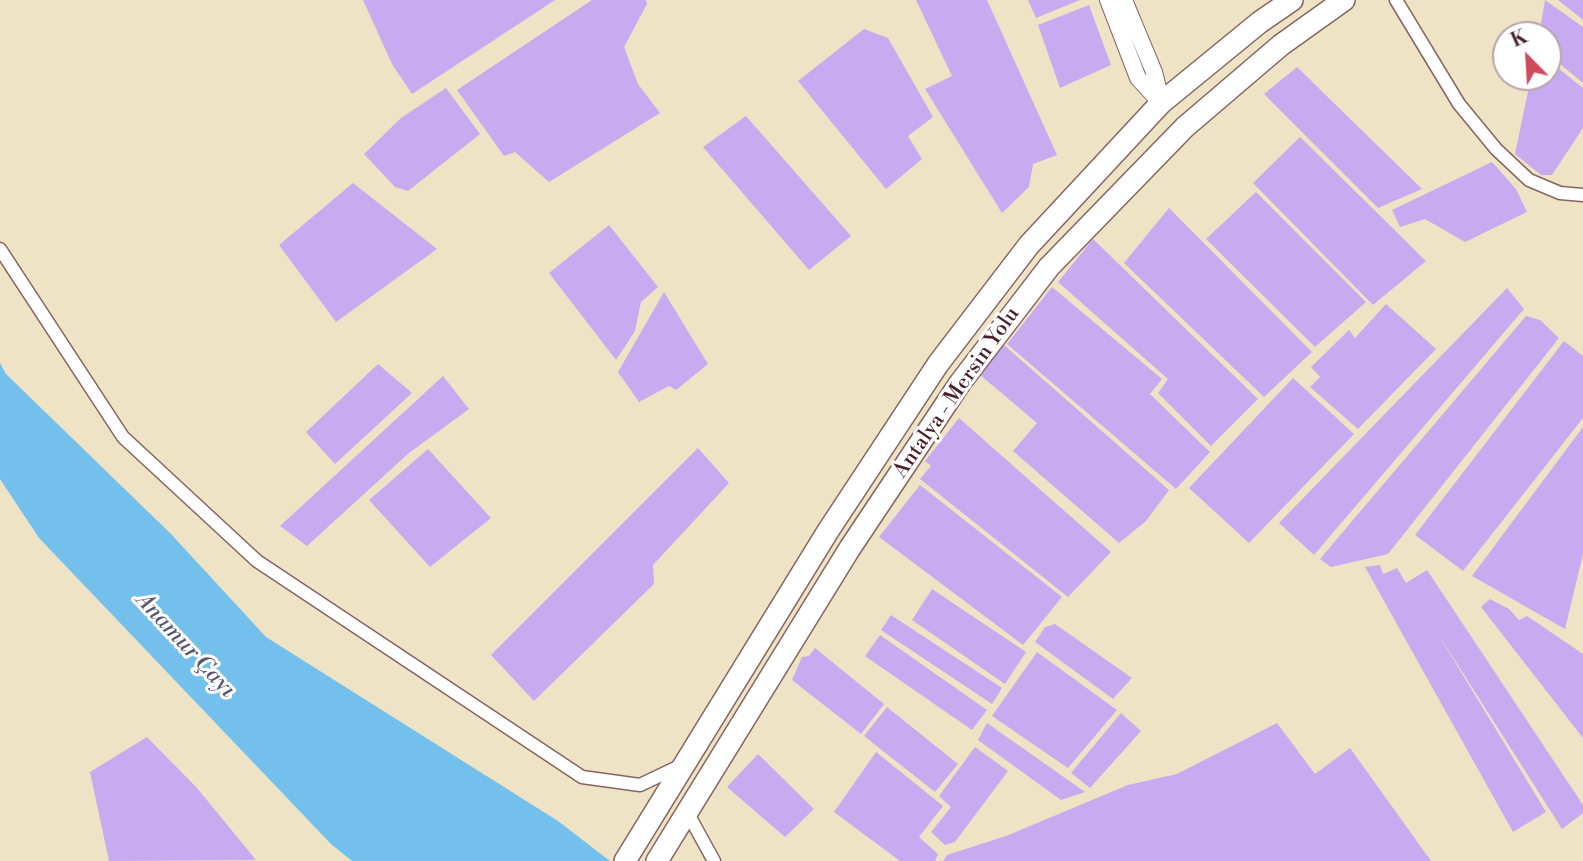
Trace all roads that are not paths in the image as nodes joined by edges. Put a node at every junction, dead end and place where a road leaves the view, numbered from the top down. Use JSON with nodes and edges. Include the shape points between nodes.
{"nodes":[{"id":1,"x":1108,"y":0,"type":"edge"},
{"id":2,"x":1124,"y":0,"type":"edge"},
{"id":3,"x":1292,"y":0,"type":"edge"},
{"id":4,"x":1345,"y":0,"type":"edge"},
{"id":5,"x":1396,"y":0,"type":"edge"},
{"id":6,"x":1161,"y":103,"type":"junction"},
{"id":7,"x":1185,"y":127,"type":"junction"},
{"id":8,"x":1583,"y":195,"type":"edge"},
{"id":9,"x":0,"y":249,"type":"edge"},
{"id":10,"x":685,"y":764,"type":"junction"},
{"id":11,"x":683,"y":818,"type":"junction"},
{"id":12,"x":625,"y":861,"type":"edge"},
{"id":13,"x":657,"y":861,"type":"edge"},
{"id":14,"x":714,"y":861,"type":"edge"}],
"edges":[{"from":1,"to":6,"type":"street","via":[[1138,78]]},
{"from":2,"to":6,"type":"street","via":[[1154,72]]},
{"from":3,"to":6,"type":"highway","name":"Antalya - Mersin Yolu"},
{"from":4,"to":7,"type":"highway","name":"Antalya - Mersin Yolu","via":[[1281,45]]},
{"from":5,"to":8,"type":"street","via":[[1459,104],[1496,149],[1529,180],[1560,193]]},
{"from":6,"to":7,"type":"highway"},
{"from":6,"to":10,"type":"highway","name":"Antalya - Mersin Yolu","via":[[1029,245],[938,364],[828,531]]},
{"from":7,"to":11,"type":"highway","name":"Antalya - Mersin Yolu","via":[[1049,267],[960,383],[850,548]]},
{"from":9,"to":10,"type":"street","via":[[123,437],[257,561],[582,777],[640,785]]},
{"from":10,"to":12,"type":"highway","name":"Antalya - Mersin Yolu"},
{"from":11,"to":13,"type":"highway","name":"Antalya - Mersin Yolu"},
{"from":11,"to":14,"type":"street"}]}
